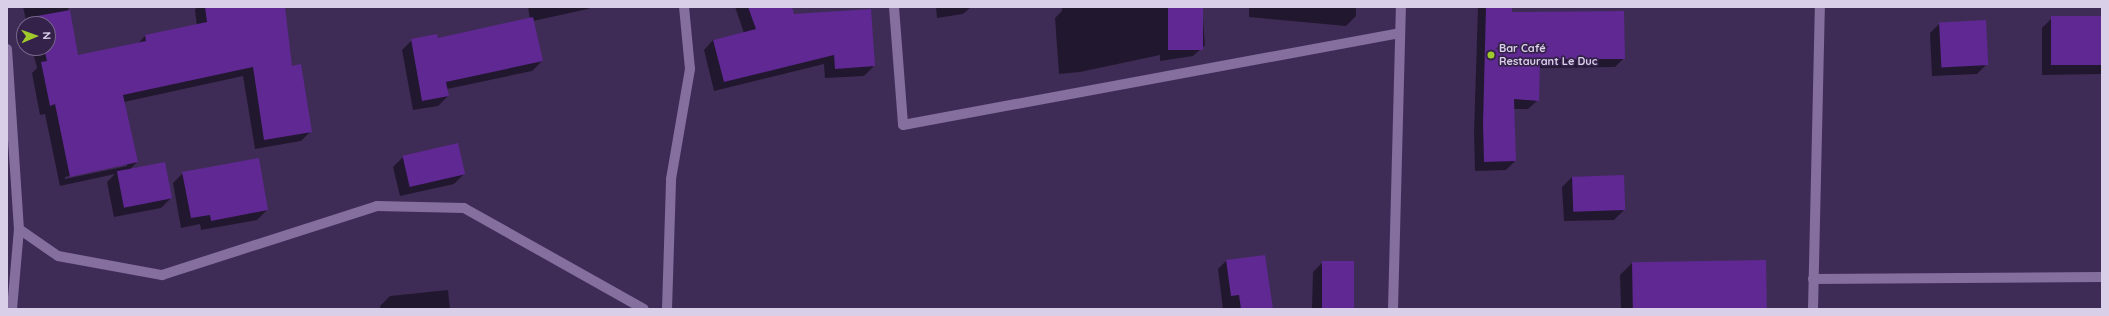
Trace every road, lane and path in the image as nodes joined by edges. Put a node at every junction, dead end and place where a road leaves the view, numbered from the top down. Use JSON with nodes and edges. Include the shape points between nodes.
{"nodes":[{"id":1,"x":684,"y":7,"type":"edge"},
{"id":2,"x":894,"y":7,"type":"edge"},
{"id":3,"x":1401,"y":7,"type":"edge"},
{"id":4,"x":1820,"y":7,"type":"edge"},
{"id":5,"x":1400,"y":33,"type":"junction"},
{"id":6,"x":7,"y":49,"type":"edge"},
{"id":7,"x":19,"y":229,"type":"junction"},
{"id":8,"x":2102,"y":277,"type":"edge"},
{"id":9,"x":1813,"y":279,"type":"junction"},
{"id":10,"x":12,"y":309,"type":"edge"},
{"id":11,"x":644,"y":309,"type":"edge"},
{"id":12,"x":667,"y":309,"type":"edge"},
{"id":13,"x":1393,"y":309,"type":"edge"},
{"id":14,"x":1813,"y":309,"type":"edge"}],
"edges":[{"from":1,"to":12,"type":"street","via":[[690,69],[672,179]]},
{"from":2,"to":5,"type":"street","via":[[903,125]]},
{"from":3,"to":5,"type":"street"},
{"from":4,"to":9,"type":"street"},
{"from":5,"to":13,"type":"street"},
{"from":6,"to":7,"type":"street"},
{"from":7,"to":10,"type":"street"},
{"from":7,"to":11,"type":"street","via":[[58,256],[162,276],[377,206],[464,208]]},
{"from":8,"to":9,"type":"street"},
{"from":9,"to":14,"type":"street"}]}
